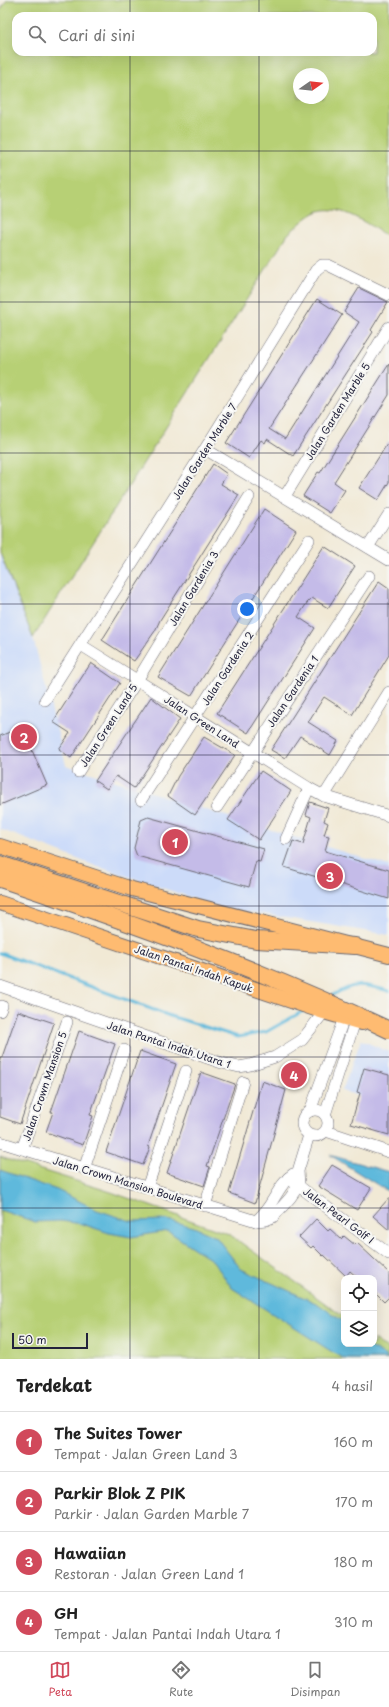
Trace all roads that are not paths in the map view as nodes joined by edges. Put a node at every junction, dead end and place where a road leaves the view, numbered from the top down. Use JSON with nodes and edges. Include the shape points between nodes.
{"nodes":[{"id":1,"x":389,"y":295,"type":"edge"},
{"id":2,"x":389,"y":327,"type":"edge"},
{"id":3,"x":206,"y":449,"type":"junction"},
{"id":4,"x":284,"y":496,"type":"junction"},
{"id":5,"x":249,"y":498,"type":"dead end"},
{"id":6,"x":389,"y":514,"type":"edge"},
{"id":7,"x":310,"y":540,"type":"dead end"},
{"id":8,"x":368,"y":547,"type":"junction"},
{"id":9,"x":389,"y":560,"type":"edge"},
{"id":10,"x":369,"y":576,"type":"dead end"},
{"id":11,"x":81,"y":645,"type":"junction"},
{"id":12,"x":138,"y":679,"type":"junction"},
{"id":13,"x":389,"y":692,"type":"edge"},
{"id":14,"x":45,"y":700,"type":"dead end"},
{"id":15,"x":196,"y":716,"type":"junction"},
{"id":16,"x":251,"y":753,"type":"junction"},
{"id":17,"x":78,"y":772,"type":"dead end"},
{"id":18,"x":309,"y":788,"type":"junction"},
{"id":19,"x":324,"y":796,"type":"junction"},
{"id":20,"x":141,"y":800,"type":"dead end"},
{"id":21,"x":217,"y":807,"type":"dead end"},
{"id":22,"x":389,"y":816,"type":"edge"},
{"id":23,"x":286,"y":839,"type":"dead end"},
{"id":24,"x":0,"y":846,"type":"edge"},
{"id":25,"x":0,"y":864,"type":"edge"},
{"id":26,"x":0,"y":879,"type":"edge"},
{"id":27,"x":0,"y":903,"type":"edge"},
{"id":28,"x":355,"y":946,"type":"junction"},
{"id":29,"x":389,"y":955,"type":"edge"},
{"id":30,"x":0,"y":986,"type":"edge"},
{"id":31,"x":320,"y":1007,"type":"junction"},
{"id":32,"x":346,"y":1015,"type":"junction"},
{"id":33,"x":67,"y":1022,"type":"dead end"},
{"id":34,"x":389,"y":1031,"type":"edge"},
{"id":35,"x":124,"y":1050,"type":"dead end"},
{"id":36,"x":186,"y":1071,"type":"dead end"},
{"id":37,"x":243,"y":1082,"type":"dead end"},
{"id":38,"x":310,"y":1111,"type":"junction"},
{"id":39,"x":325,"y":1115,"type":"junction"},
{"id":40,"x":326,"y":1131,"type":"junction"},
{"id":41,"x":309,"y":1136,"type":"junction"},
{"id":42,"x":0,"y":1142,"type":"edge"},
{"id":43,"x":22,"y":1149,"type":"junction"},
{"id":44,"x":389,"y":1152,"type":"edge"},
{"id":45,"x":84,"y":1169,"type":"junction"},
{"id":46,"x":298,"y":1171,"type":"junction"},
{"id":47,"x":288,"y":1178,"type":"junction"},
{"id":48,"x":299,"y":1184,"type":"junction"},
{"id":49,"x":147,"y":1188,"type":"junction"},
{"id":50,"x":205,"y":1206,"type":"junction"},
{"id":51,"x":256,"y":1221,"type":"junction"},
{"id":52,"x":389,"y":1254,"type":"edge"}],
"edges":[{"from":1,"to":3,"type":"street","name":"Jalan Garden Marble 7","via":[[328,265],[322,265],[316,270]]},
{"from":2,"to":4,"type":"street","name":"Jalan Garden Marble 5"},
{"from":3,"to":4,"type":"street"},
{"from":3,"to":11,"type":"street","name":"Jalan Garden Marble 7"},
{"from":4,"to":8,"type":"street"},
{"from":5,"to":12,"type":"street","name":"Jalan Gardenia 3"},
{"from":6,"to":8,"type":"street"},
{"from":7,"to":15,"type":"street","name":"Jalan Gardenia 2"},
{"from":8,"to":9,"type":"street"},
{"from":10,"to":16,"type":"street","name":"Jalan Gardenia 1"},
{"from":11,"to":12,"type":"street","name":"Jalan Green Land"},
{"from":11,"to":14,"type":"street","name":"Jalan Garden Marble 7"},
{"from":12,"to":15,"type":"street","name":"Jalan Green Land"},
{"from":12,"to":17,"type":"street","name":"Jalan Green Land 5"},
{"from":13,"to":19,"type":"street"},
{"from":15,"to":16,"type":"street","name":"Jalan Green Land"},
{"from":15,"to":20,"type":"street","name":"Jalan Gardenia 2"},
{"from":16,"to":18,"type":"street","name":"Jalan Green Land"},
{"from":16,"to":21,"type":"street","name":"Jalan Gardenia 1"},
{"from":18,"to":19,"type":"street","name":"Jalan Green Land"},
{"from":18,"to":23,"type":"street"},
{"from":19,"to":22,"type":"street","name":"Jalan Green Land"},
{"from":24,"to":28,"type":"main road","via":[[132,889]]},
{"from":25,"to":28,"type":"highway","via":[[204,931],[256,940]]},
{"from":26,"to":31,"type":"highway","via":[[246,967]]},
{"from":27,"to":31,"type":"main road","name":"Jalan Pantai Indah Kapuk","via":[[290,1000]]},
{"from":28,"to":29,"type":"main road"},
{"from":30,"to":31,"type":"street","name":"Jalan Pantai Indah Utara 1","via":[[222,1063],[239,1066],[259,1062],[287,1050],[302,1040]]},
{"from":31,"to":32,"type":"highway"},
{"from":32,"to":34,"type":"highway"},
{"from":32,"to":38,"type":"street"},
{"from":32,"to":39,"type":"street"},
{"from":33,"to":43,"type":"street","name":"Jalan Crown Mansion 5"},
{"from":35,"to":45,"type":"street"},
{"from":36,"to":49,"type":"street"},
{"from":37,"to":50,"type":"street"},
{"from":38,"to":39,"type":"street","via":[[318,1110]]},
{"from":38,"to":41,"type":"street","via":[[302,1123]]},
{"from":39,"to":40,"type":"street","via":[[328,1123]]},
{"from":40,"to":41,"type":"street","via":[[319,1136]]},
{"from":40,"to":44,"type":"street"},
{"from":41,"to":46,"type":"street"},
{"from":42,"to":43,"type":"street","name":"Jalan Crown Mansion Boulevard"},
{"from":43,"to":45,"type":"street","name":"Jalan Crown Mansion Boulevard"},
{"from":45,"to":49,"type":"street","name":"Jalan Crown Mansion Boulevard"},
{"from":46,"to":47,"type":"street"},
{"from":46,"to":48,"type":"street"},
{"from":47,"to":48,"type":"street","name":"Jalan Pearl Golf I"},
{"from":47,"to":51,"type":"street","via":[[267,1212]]},
{"from":48,"to":51,"type":"street","via":[[273,1217]]},
{"from":48,"to":52,"type":"street","name":"Jalan Pearl Golf I"},
{"from":49,"to":50,"type":"street","name":"Jalan Crown Mansion Boulevard"},
{"from":50,"to":51,"type":"street","name":"Jalan Crown Mansion Boulevard"}]}
